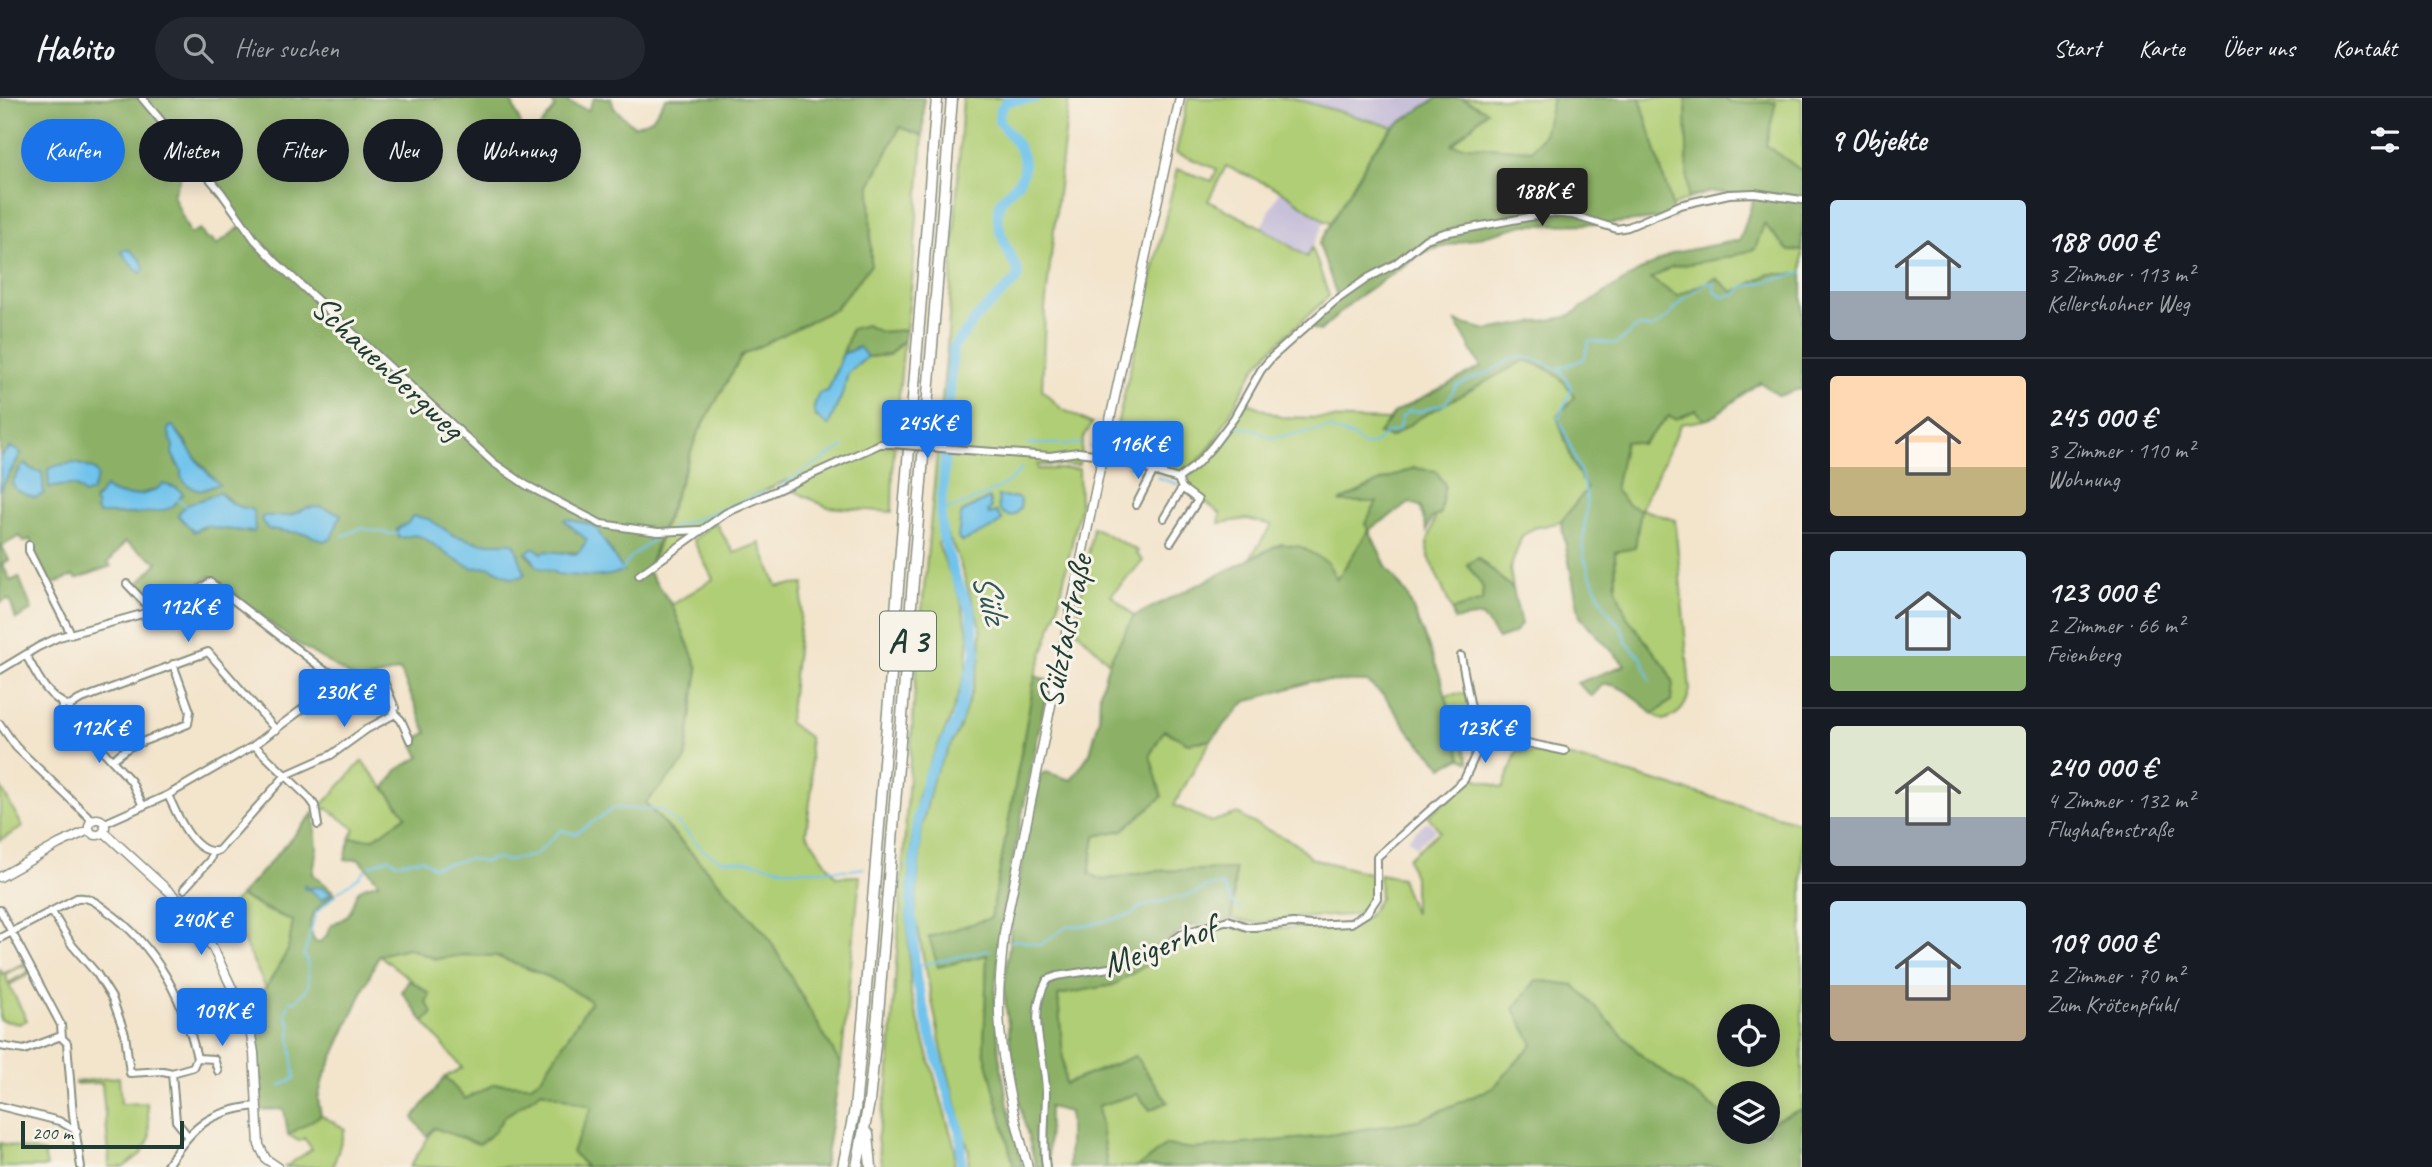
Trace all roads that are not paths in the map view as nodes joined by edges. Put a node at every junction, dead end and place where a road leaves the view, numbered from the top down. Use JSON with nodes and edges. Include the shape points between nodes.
{"nodes":[{"id":1,"x":142,"y":98,"type":"edge"},
{"id":2,"x":937,"y":98,"type":"edge"},
{"id":3,"x":952,"y":98,"type":"edge"},
{"id":4,"x":1180,"y":98,"type":"edge"},
{"id":5,"x":1802,"y":200,"type":"edge"},
{"id":6,"x":1102,"y":455,"type":"junction"},
{"id":7,"x":1153,"y":472,"type":"junction"},
{"id":8,"x":1178,"y":479,"type":"junction"},
{"id":9,"x":1182,"y":488,"type":"junction"},
{"id":10,"x":1136,"y":505,"type":"dead end"},
{"id":11,"x":1164,"y":518,"type":"dead end"},
{"id":12,"x":700,"y":530,"type":"junction"},
{"id":13,"x":1171,"y":542,"type":"dead end"},
{"id":14,"x":29,"y":545,"type":"dead end"},
{"id":15,"x":639,"y":575,"type":"dead end"},
{"id":16,"x":127,"y":584,"type":"dead end"},
{"id":17,"x":153,"y":611,"type":"junction"},
{"id":18,"x":71,"y":634,"type":"junction"},
{"id":19,"x":26,"y":655,"type":"junction"},
{"id":20,"x":1461,"y":656,"type":"dead end"},
{"id":21,"x":173,"y":664,"type":"junction"},
{"id":22,"x":0,"y":670,"type":"edge"},
{"id":23,"x":324,"y":670,"type":"junction"},
{"id":24,"x":344,"y":678,"type":"junction"},
{"id":25,"x":326,"y":690,"type":"junction"},
{"id":26,"x":66,"y":706,"type":"junction"},
{"id":27,"x":394,"y":713,"type":"junction"},
{"id":28,"x":0,"y":724,"type":"edge"},
{"id":29,"x":276,"y":730,"type":"junction"},
{"id":30,"x":1489,"y":735,"type":"junction"},
{"id":31,"x":3,"y":738,"type":"edge"},
{"id":32,"x":410,"y":740,"type":"dead end"},
{"id":33,"x":254,"y":745,"type":"junction"},
{"id":34,"x":1565,"y":751,"type":"dead end"},
{"id":35,"x":112,"y":760,"type":"junction"},
{"id":36,"x":286,"y":775,"type":"junction"},
{"id":37,"x":168,"y":795,"type":"junction"},
{"id":38,"x":143,"y":806,"type":"junction"},
{"id":39,"x":92,"y":820,"type":"junction"},
{"id":40,"x":318,"y":825,"type":"dead end"},
{"id":41,"x":104,"y":828,"type":"junction"},
{"id":42,"x":89,"y":830,"type":"junction"},
{"id":43,"x":214,"y":851,"type":"junction"},
{"id":44,"x":0,"y":877,"type":"edge"},
{"id":45,"x":184,"y":889,"type":"dead end"},
{"id":46,"x":0,"y":910,"type":"edge"},
{"id":47,"x":52,"y":912,"type":"junction"},
{"id":48,"x":11,"y":932,"type":"junction"},
{"id":49,"x":0,"y":938,"type":"edge"},
{"id":50,"x":61,"y":1036,"type":"junction"},
{"id":51,"x":0,"y":1046,"type":"edge"},
{"id":52,"x":197,"y":1058,"type":"junction"},
{"id":53,"x":218,"y":1071,"type":"dead end"},
{"id":54,"x":172,"y":1073,"type":"junction"},
{"id":55,"x":869,"y":1102,"type":"junction"},
{"id":56,"x":0,"y":1106,"type":"edge"},
{"id":57,"x":257,"y":1106,"type":"junction"},
{"id":58,"x":74,"y":1108,"type":"junction"},
{"id":59,"x":59,"y":1121,"type":"junction"},
{"id":60,"x":77,"y":1131,"type":"junction"},
{"id":61,"x":188,"y":1136,"type":"junction"},
{"id":62,"x":81,"y":1167,"type":"edge"},
{"id":63,"x":166,"y":1167,"type":"edge"},
{"id":64,"x":278,"y":1167,"type":"edge"},
{"id":65,"x":843,"y":1167,"type":"edge"},
{"id":66,"x":857,"y":1167,"type":"edge"},
{"id":67,"x":871,"y":1167,"type":"edge"},
{"id":68,"x":1028,"y":1167,"type":"edge"},
{"id":69,"x":1046,"y":1167,"type":"edge"}],
"edges":[{"from":1,"to":12,"type":"street","name":"Schauenbergweg","via":[[277,263],[494,463],[601,524],[658,532]]},
{"from":2,"to":65,"type":"highway","number":"A 3","via":[[864,1013],[855,1108]]},
{"from":3,"to":55,"type":"highway","number":"A 3"},
{"from":4,"to":6,"type":"main road","name":"Sülztalstraße"},
{"from":5,"to":8,"type":"street","via":[[1729,194],[1680,205],[1617,229],[1550,212],[1426,239],[1335,301],[1272,357],[1212,447]]},
{"from":6,"to":7,"type":"street"},
{"from":6,"to":12,"type":"street","bridge":true,"via":[[1050,456],[880,444],[726,513]]},
{"from":6,"to":68,"type":"main road","name":"Sülztalstraße","via":[[1004,932],[1000,1028],[1008,1087]]},
{"from":7,"to":8,"type":"street"},
{"from":7,"to":10,"type":"street"},
{"from":8,"to":9,"type":"street"},
{"from":9,"to":11,"type":"street"},
{"from":9,"to":13,"type":"street","via":[[1198,500]]},
{"from":12,"to":15,"type":"street"},
{"from":14,"to":18,"type":"street"},
{"from":16,"to":17,"type":"street"},
{"from":17,"to":18,"type":"street"},
{"from":17,"to":23,"type":"street","via":[[184,601],[210,582]]},
{"from":18,"to":19,"type":"street"},
{"from":19,"to":22,"type":"street"},
{"from":19,"to":26,"type":"street","via":[[42,683]]},
{"from":20,"to":30,"type":"street","via":[[1471,708]]},
{"from":21,"to":26,"type":"street"},
{"from":21,"to":29,"type":"street","via":[[208,652]]},
{"from":21,"to":35,"type":"street","via":[[190,711],[188,724],[129,747]]},
{"from":23,"to":24,"type":"street"},
{"from":23,"to":25,"type":"street"},
{"from":24,"to":25,"type":"street"},
{"from":24,"to":27,"type":"street","via":[[366,683],[384,678]]},
{"from":25,"to":29,"type":"street"},
{"from":26,"to":35,"type":"street","via":[[61,713],[69,715]]},
{"from":27,"to":32,"type":"street"},
{"from":27,"to":36,"type":"street","via":[[331,755]]},
{"from":28,"to":31,"type":"street"},
{"from":29,"to":33,"type":"street"},
{"from":30,"to":34,"type":"street"},
{"from":30,"to":69,"type":"street","name":"Meigerhof","via":[[1483,738],[1464,780],[1377,857],[1377,898],[1351,923],[1247,927],[1228,920],[1182,934],[1161,950],[1122,966],[1047,980],[1036,1014],[1045,1073]]},
{"from":31,"to":39,"type":"street"},
{"from":33,"to":36,"type":"street"},
{"from":33,"to":37,"type":"street"},
{"from":35,"to":38,"type":"street","via":[[131,781]]},
{"from":36,"to":40,"type":"street","via":[[315,806]]},
{"from":36,"to":43,"type":"street"},
{"from":37,"to":38,"type":"street"},
{"from":37,"to":43,"type":"street","via":[[187,832],[202,848]]},
{"from":38,"to":41,"type":"street"},
{"from":39,"to":41,"type":"main road","via":[[100,819]]},
{"from":39,"to":42,"type":"main road"},
{"from":41,"to":42,"type":"main road","via":[[98,835]]},
{"from":41,"to":57,"type":"main road","via":[[177,897],[205,934],[249,1024]]},
{"from":42,"to":44,"type":"main road"},
{"from":43,"to":45,"type":"street"},
{"from":46,"to":48,"type":"street"},
{"from":47,"to":48,"type":"street"},
{"from":47,"to":52,"type":"street","via":[[85,897],[138,939],[171,984]]},
{"from":47,"to":54,"type":"street","via":[[112,999],[125,1034],[130,1073]]},
{"from":48,"to":49,"type":"street"},
{"from":48,"to":50,"type":"street","via":[[61,1025]]},
{"from":50,"to":51,"type":"street","via":[[24,1050]]},
{"from":50,"to":58,"type":"street","via":[[68,1043]]},
{"from":52,"to":53,"type":"street","via":[[214,1059]]},
{"from":52,"to":54,"type":"street","via":[[193,1067]]},
{"from":54,"to":61,"type":"street","via":[[176,1121]]},
{"from":55,"to":66,"type":"highway","number":"A 3"},
{"from":55,"to":67,"type":"highway"},
{"from":56,"to":59,"type":"street"},
{"from":57,"to":61,"type":"street","via":[[218,1113]]},
{"from":57,"to":64,"type":"main road","via":[[261,1150]]},
{"from":58,"to":59,"type":"street"},
{"from":58,"to":60,"type":"street"},
{"from":59,"to":60,"type":"street"},
{"from":60,"to":62,"type":"street"},
{"from":61,"to":63,"type":"street"}]}
